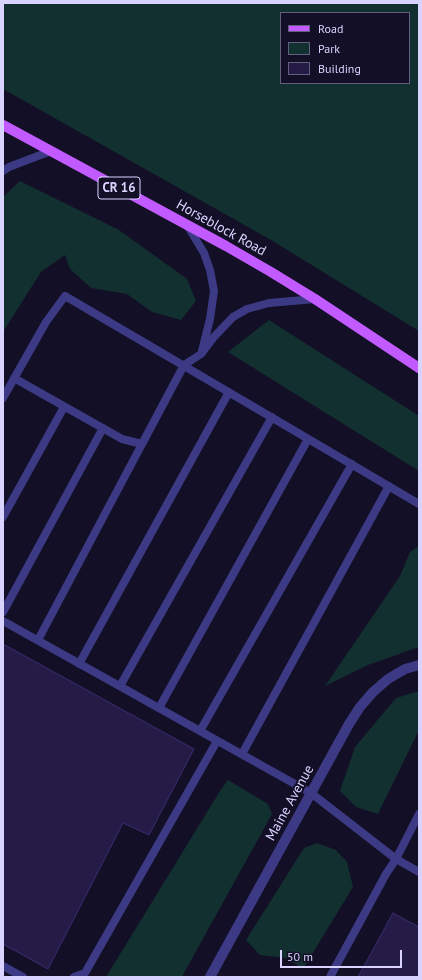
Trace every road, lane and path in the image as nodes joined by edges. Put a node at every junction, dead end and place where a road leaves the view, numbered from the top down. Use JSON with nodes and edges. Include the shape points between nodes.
{"nodes":[{"id":1,"x":3,"y":125,"type":"edge"},
{"id":2,"x":51,"y":151,"type":"junction"},
{"id":3,"x":3,"y":171,"type":"edge"},
{"id":4,"x":187,"y":225,"type":"junction"},
{"id":5,"x":316,"y":299,"type":"junction"},
{"id":6,"x":201,"y":354,"type":"junction"},
{"id":7,"x":184,"y":366,"type":"junction"},
{"id":8,"x":419,"y":368,"type":"edge"},
{"id":9,"x":14,"y":378,"type":"junction"},
{"id":10,"x":229,"y":392,"type":"junction"},
{"id":11,"x":3,"y":398,"type":"edge"},
{"id":12,"x":64,"y":406,"type":"junction"},
{"id":13,"x":272,"y":417,"type":"junction"},
{"id":14,"x":103,"y":428,"type":"junction"},
{"id":15,"x":308,"y":439,"type":"junction"},
{"id":16,"x":142,"y":444,"type":"junction"},
{"id":17,"x":352,"y":464,"type":"junction"},
{"id":18,"x":389,"y":486,"type":"junction"},
{"id":19,"x":419,"y":504,"type":"edge"},
{"id":20,"x":3,"y":517,"type":"edge"},
{"id":21,"x":3,"y":612,"type":"edge"},
{"id":22,"x":3,"y":621,"type":"edge"},
{"id":23,"x":38,"y":640,"type":"junction"},
{"id":24,"x":79,"y":664,"type":"junction"},
{"id":25,"x":419,"y":665,"type":"edge"},
{"id":26,"x":120,"y":686,"type":"junction"},
{"id":27,"x":159,"y":708,"type":"junction"},
{"id":28,"x":200,"y":731,"type":"junction"},
{"id":29,"x":217,"y":740,"type":"junction"},
{"id":30,"x":242,"y":754,"type":"junction"},
{"id":31,"x":311,"y":793,"type":"junction"},
{"id":32,"x":419,"y":814,"type":"edge"},
{"id":33,"x":396,"y":859,"type":"junction"},
{"id":34,"x":419,"y":872,"type":"edge"},
{"id":35,"x":3,"y":966,"type":"edge"},
{"id":36,"x":24,"y":977,"type":"edge"},
{"id":37,"x":74,"y":977,"type":"edge"},
{"id":38,"x":210,"y":977,"type":"edge"},
{"id":39,"x":330,"y":977,"type":"edge"}],
"edges":[{"from":1,"to":2,"type":"main road","name":"Horseblock Road","number":"CR 16"},
{"from":2,"to":3,"type":"lane"},
{"from":2,"to":4,"type":"main road","name":"Horseblock Road","number":"CR 16"},
{"from":4,"to":5,"type":"main road","name":"Horseblock Road","number":"CR 16"},
{"from":4,"to":6,"type":"lane","via":[[204,253],[214,291]]},
{"from":5,"to":6,"type":"lane","via":[[269,303],[247,309],[232,317]]},
{"from":5,"to":8,"type":"main road","name":"Horseblock Road","number":"CR 16"},
{"from":6,"to":7,"type":"lane"},
{"from":7,"to":9,"type":"lane","via":[[65,296],[46,322]]},
{"from":7,"to":10,"type":"lane"},
{"from":7,"to":16,"type":"lane"},
{"from":9,"to":11,"type":"lane"},
{"from":9,"to":12,"type":"lane"},
{"from":10,"to":13,"type":"lane"},
{"from":10,"to":24,"type":"lane"},
{"from":12,"to":14,"type":"lane"},
{"from":12,"to":20,"type":"lane"},
{"from":13,"to":15,"type":"lane"},
{"from":13,"to":26,"type":"lane"},
{"from":14,"to":16,"type":"lane","via":[[122,439]]},
{"from":14,"to":21,"type":"lane"},
{"from":15,"to":17,"type":"lane"},
{"from":15,"to":27,"type":"lane"},
{"from":16,"to":23,"type":"lane"},
{"from":17,"to":18,"type":"lane"},
{"from":17,"to":28,"type":"lane"},
{"from":18,"to":19,"type":"lane"},
{"from":18,"to":30,"type":"lane"},
{"from":22,"to":23,"type":"lane"},
{"from":23,"to":24,"type":"lane"},
{"from":24,"to":26,"type":"lane"},
{"from":25,"to":31,"type":"street","name":"Maine Avenue","via":[[405,669],[388,679],[360,707]]},
{"from":26,"to":27,"type":"lane"},
{"from":27,"to":28,"type":"lane"},
{"from":28,"to":29,"type":"lane"},
{"from":29,"to":30,"type":"lane"},
{"from":29,"to":37,"type":"lane","via":[[85,973]]},
{"from":30,"to":31,"type":"lane"},
{"from":31,"to":33,"type":"lane"},
{"from":31,"to":38,"type":"street","name":"Maine Avenue"},
{"from":32,"to":33,"type":"lane"},
{"from":33,"to":34,"type":"lane"},
{"from":33,"to":39,"type":"lane"},
{"from":35,"to":36,"type":"lane"}]}
